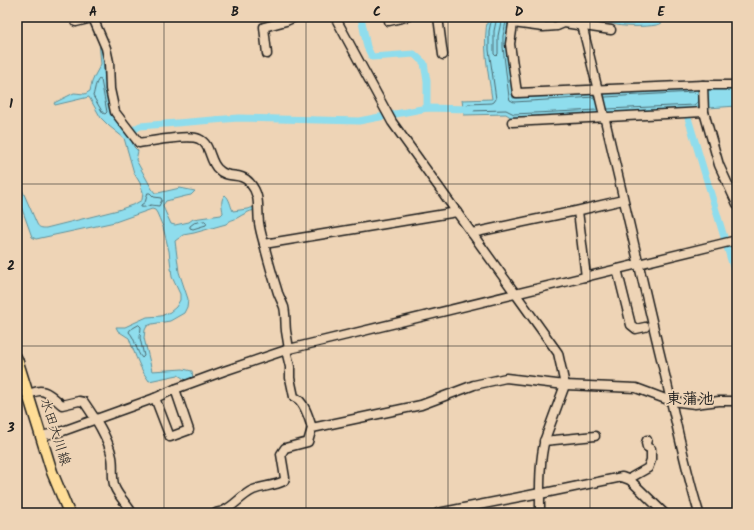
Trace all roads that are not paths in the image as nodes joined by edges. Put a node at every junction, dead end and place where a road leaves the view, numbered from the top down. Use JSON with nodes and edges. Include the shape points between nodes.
{"nodes":[{"id":1,"x":75,"y":17,"type":"edge"},
{"id":2,"x":295,"y":17,"type":"edge"},
{"id":3,"x":335,"y":17,"type":"edge"},
{"id":4,"x":406,"y":17,"type":"edge"},
{"id":5,"x":438,"y":17,"type":"edge"},
{"id":6,"x":94,"y":18,"type":"edge"},
{"id":7,"x":514,"y":20,"type":"edge"},
{"id":8,"x":389,"y":21,"type":"dead end"},
{"id":9,"x":581,"y":21,"type":"edge"},
{"id":10,"x":611,"y":30,"type":"dead end"},
{"id":11,"x":267,"y":54,"type":"dead end"},
{"id":12,"x":443,"y":55,"type":"dead end"},
{"id":13,"x":737,"y":84,"type":"edge"},
{"id":14,"x":703,"y":87,"type":"junction"},
{"id":15,"x":599,"y":92,"type":"junction"},
{"id":16,"x":704,"y":109,"type":"junction"},
{"id":17,"x":604,"y":114,"type":"junction"},
{"id":18,"x":512,"y":122,"type":"dead end"},
{"id":19,"x":623,"y":200,"type":"junction"},
{"id":20,"x":737,"y":204,"type":"edge"},
{"id":21,"x":578,"y":211,"type":"junction"},
{"id":22,"x":457,"y":212,"type":"junction"},
{"id":23,"x":472,"y":233,"type":"junction"},
{"id":24,"x":734,"y":241,"type":"edge"},
{"id":25,"x":264,"y":244,"type":"junction"},
{"id":26,"x":638,"y":264,"type":"junction"},
{"id":27,"x":617,"y":269,"type":"junction"},
{"id":28,"x":586,"y":277,"type":"junction"},
{"id":29,"x":516,"y":294,"type":"junction"},
{"id":30,"x":645,"y":327,"type":"dead end"},
{"id":31,"x":288,"y":349,"type":"junction"},
{"id":32,"x":17,"y":359,"type":"edge"},
{"id":33,"x":565,"y":384,"type":"junction"},
{"id":34,"x":175,"y":389,"type":"junction"},
{"id":35,"x":28,"y":394,"type":"junction"},
{"id":36,"x":155,"y":398,"type":"junction"},
{"id":37,"x":671,"y":401,"type":"junction"},
{"id":38,"x":737,"y":401,"type":"edge"},
{"id":39,"x":96,"y":419,"type":"junction"},
{"id":40,"x":312,"y":428,"type":"junction"},
{"id":41,"x":41,"y":436,"type":"junction"},
{"id":42,"x":596,"y":436,"type":"dead end"},
{"id":43,"x":647,"y":440,"type":"dead end"},
{"id":44,"x":544,"y":441,"type":"junction"},
{"id":45,"x":630,"y":480,"type":"junction"},
{"id":46,"x":540,"y":493,"type":"junction"},
{"id":47,"x":69,"y":513,"type":"edge"},
{"id":48,"x":132,"y":513,"type":"edge"},
{"id":49,"x":216,"y":513,"type":"edge"},
{"id":50,"x":438,"y":513,"type":"edge"},
{"id":51,"x":540,"y":513,"type":"edge"},
{"id":52,"x":664,"y":513,"type":"edge"},
{"id":53,"x":699,"y":513,"type":"edge"}],
"edges":[{"from":1,"to":6,"type":"street","via":[[76,22]]},
{"from":2,"to":11,"type":"street","via":[[264,27]]},
{"from":3,"to":22,"type":"street","via":[[392,122]]},
{"from":4,"to":8,"type":"street"},
{"from":5,"to":12,"type":"street"},
{"from":6,"to":25,"type":"street","via":[[106,48],[115,112],[126,128],[139,143],[190,137],[200,139],[206,144],[216,168],[223,174],[242,177],[256,190]]},
{"from":7,"to":9,"type":"street","via":[[543,27]]},
{"from":7,"to":15,"type":"street","via":[[510,44],[517,93]]},
{"from":9,"to":10,"type":"street"},
{"from":9,"to":15,"type":"street"},
{"from":13,"to":14,"type":"street"},
{"from":14,"to":15,"type":"street"},
{"from":14,"to":16,"type":"street"},
{"from":15,"to":17,"type":"street"},
{"from":16,"to":17,"type":"street"},
{"from":16,"to":20,"type":"street","via":[[719,165]]},
{"from":17,"to":18,"type":"street"},
{"from":17,"to":19,"type":"street"},
{"from":19,"to":21,"type":"street"},
{"from":19,"to":26,"type":"street"},
{"from":21,"to":23,"type":"street"},
{"from":21,"to":28,"type":"street"},
{"from":22,"to":23,"type":"street"},
{"from":22,"to":25,"type":"street"},
{"from":23,"to":29,"type":"street"},
{"from":24,"to":26,"type":"street"},
{"from":25,"to":31,"type":"street","via":[[284,307]]},
{"from":26,"to":27,"type":"street"},
{"from":26,"to":37,"type":"street"},
{"from":27,"to":28,"type":"street"},
{"from":27,"to":30,"type":"street","via":[[631,325],[636,329]]},
{"from":28,"to":29,"type":"street"},
{"from":29,"to":31,"type":"street"},
{"from":29,"to":33,"type":"street","via":[[558,353]]},
{"from":31,"to":34,"type":"street"},
{"from":31,"to":40,"type":"street","via":[[294,397],[298,398],[306,411]]},
{"from":32,"to":35,"type":"main road","name":"水田大川線"},
{"from":33,"to":37,"type":"street","via":[[636,388]]},
{"from":33,"to":40,"type":"street","via":[[506,378],[474,385],[421,405]]},
{"from":33,"to":44,"type":"street"},
{"from":34,"to":36,"type":"street"},
{"from":34,"to":36,"type":"street","via":[[189,430],[170,437]]},
{"from":35,"to":39,"type":"street","via":[[42,391],[62,405],[84,402]]},
{"from":35,"to":41,"type":"main road","name":"水田大川線"},
{"from":36,"to":39,"type":"street"},
{"from":37,"to":38,"type":"street","via":[[696,404]]},
{"from":37,"to":53,"type":"street"},
{"from":39,"to":41,"type":"street"},
{"from":39,"to":48,"type":"street","via":[[112,456],[114,486]]},
{"from":40,"to":49,"type":"street","via":[[308,442],[283,450],[281,454],[284,481],[253,490],[224,511]]},
{"from":41,"to":47,"type":"main road","name":"水田大川線"},
{"from":42,"to":44,"type":"street"},
{"from":43,"to":45,"type":"street","via":[[646,447],[651,449],[648,468]]},
{"from":44,"to":46,"type":"street"},
{"from":45,"to":46,"type":"street","via":[[622,477]]},
{"from":45,"to":52,"type":"street"},
{"from":46,"to":50,"type":"street"},
{"from":46,"to":51,"type":"street"}]}
